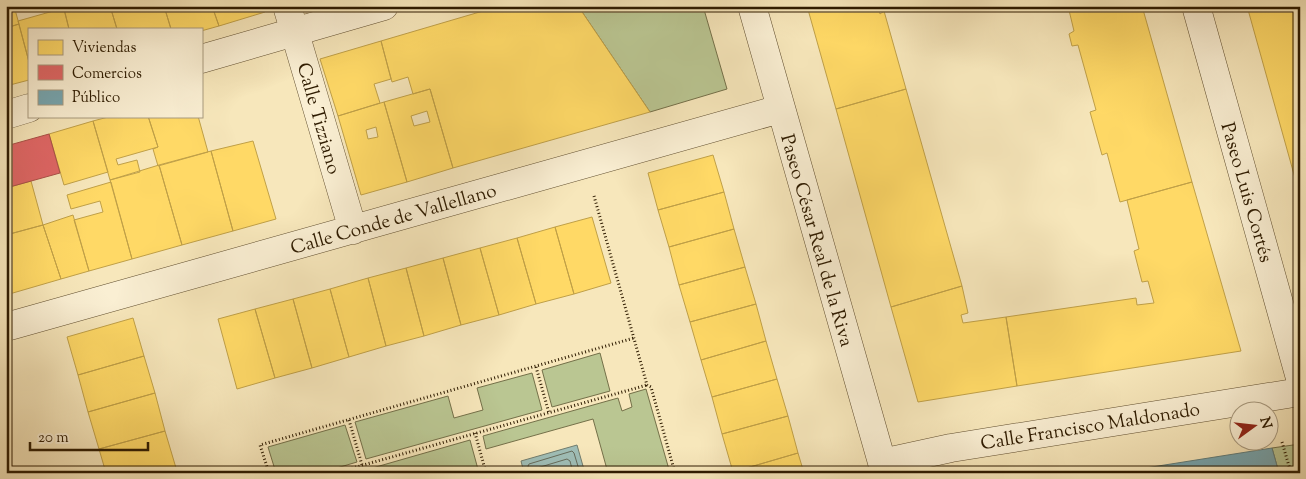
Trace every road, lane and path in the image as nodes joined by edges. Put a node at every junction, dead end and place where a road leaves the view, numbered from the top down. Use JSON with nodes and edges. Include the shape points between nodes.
{"nodes":[{"id":1,"x":287,"y":6,"type":"edge"},
{"id":2,"x":384,"y":6,"type":"edge"},
{"id":3,"x":752,"y":6,"type":"edge"},
{"id":4,"x":1196,"y":6,"type":"edge"},
{"id":5,"x":295,"y":32,"type":"junction"},
{"id":6,"x":202,"y":59,"type":"edge"},
{"id":7,"x":28,"y":108,"type":"edge"},
{"id":8,"x":780,"y":109,"type":"junction"},
{"id":9,"x":6,"y":115,"type":"edge"},
{"id":10,"x":592,"y":189,"type":"dead end"},
{"id":11,"x":352,"y":230,"type":"junction"},
{"id":12,"x":6,"y":327,"type":"edge"},
{"id":13,"x":634,"y":338,"type":"junction"},
{"id":14,"x":536,"y":367,"type":"junction"},
{"id":15,"x":1300,"y":378,"type":"edge"},
{"id":16,"x":647,"y":385,"type":"junction"},
{"id":17,"x":1300,"y":392,"type":"edge"},
{"id":18,"x":548,"y":413,"type":"junction"},
{"id":19,"x":349,"y":420,"type":"junction"},
{"id":20,"x":475,"y":434,"type":"junction"},
{"id":21,"x":1282,"y":442,"type":"dead end"},
{"id":22,"x":362,"y":465,"type":"junction"},
{"id":23,"x":883,"y":468,"type":"edge"},
{"id":24,"x":269,"y":473,"type":"edge"},
{"id":25,"x":335,"y":473,"type":"edge"},
{"id":26,"x":486,"y":473,"type":"edge"},
{"id":27,"x":675,"y":473,"type":"edge"},
{"id":28,"x":1291,"y":473,"type":"edge"}],
"edges":[{"from":1,"to":5,"type":"street","name":"Calle Tizziano"},
{"from":2,"to":5,"type":"street"},
{"from":3,"to":8,"type":"street","name":"Paseo César Real de la Riva"},
{"from":4,"to":15,"type":"street","name":"Paseo Luis Cortés"},
{"from":5,"to":6,"type":"street"},
{"from":5,"to":11,"type":"street","name":"Calle Tizziano"},
{"from":7,"to":9,"type":"street"},
{"from":8,"to":11,"type":"street","name":"Calle Conde de Vallellano"},
{"from":8,"to":23,"type":"street","name":"Paseo César Real de la Riva"},
{"from":10,"to":13,"type":"path"},
{"from":11,"to":12,"type":"street","name":"Calle Conde de Vallellano"},
{"from":13,"to":14,"type":"path"},
{"from":13,"to":16,"type":"path"},
{"from":14,"to":18,"type":"path"},
{"from":14,"to":19,"type":"path"},
{"from":16,"to":18,"type":"path"},
{"from":16,"to":27,"type":"path","via":[[651,387]]},
{"from":17,"to":23,"type":"street","name":"Calle Francisco Maldonado","via":[[951,448]]},
{"from":18,"to":20,"type":"path"},
{"from":19,"to":22,"type":"path"},
{"from":19,"to":24,"type":"path","via":[[260,445]]},
{"from":20,"to":22,"type":"path"},
{"from":20,"to":26,"type":"path"},
{"from":21,"to":28,"type":"path"},
{"from":22,"to":25,"type":"path"}]}
